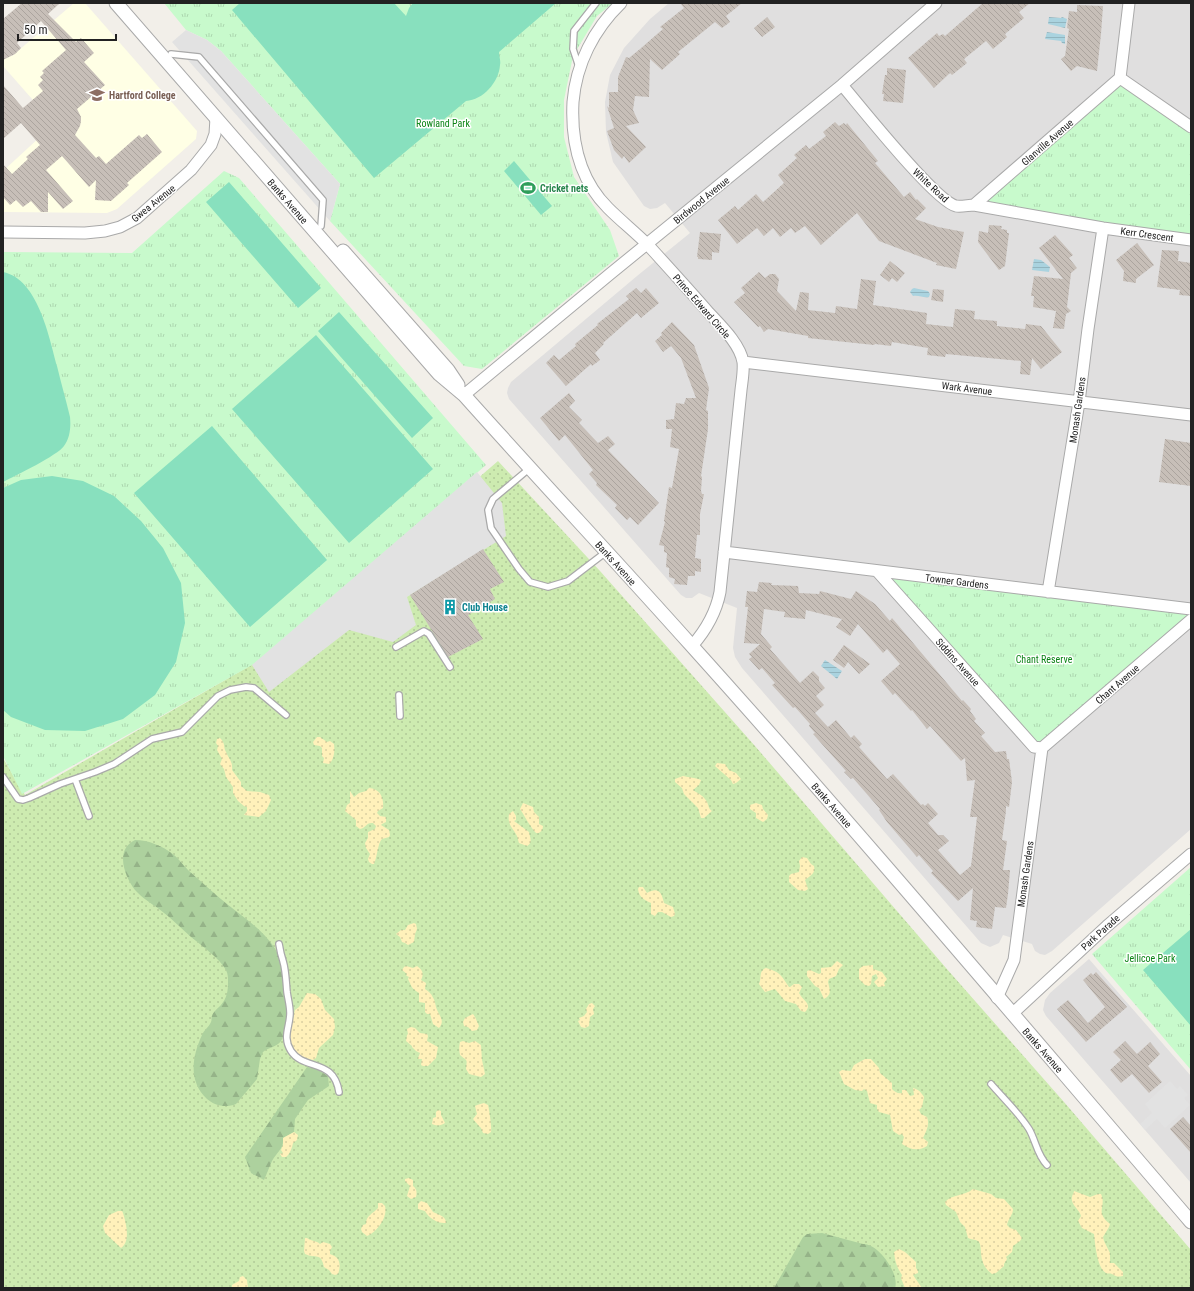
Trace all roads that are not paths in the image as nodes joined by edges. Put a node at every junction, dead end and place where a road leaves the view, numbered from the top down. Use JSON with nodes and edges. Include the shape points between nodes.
{"nodes":[{"id":1,"x":116,"y":3,"type":"edge"},
{"id":2,"x":126,"y":3,"type":"edge"},
{"id":3,"x":596,"y":3,"type":"edge"},
{"id":4,"x":621,"y":3,"type":"edge"},
{"id":5,"x":936,"y":3,"type":"edge"},
{"id":6,"x":1129,"y":3,"type":"edge"},
{"id":7,"x":171,"y":54,"type":"junction"},
{"id":8,"x":579,"y":69,"type":"junction"},
{"id":9,"x":1120,"y":78,"type":"junction"},
{"id":10,"x":842,"y":85,"type":"junction"},
{"id":11,"x":216,"y":118,"type":"junction"},
{"id":12,"x":1191,"y":127,"type":"edge"},
{"id":13,"x":974,"y":205,"type":"junction"},
{"id":14,"x":321,"y":226,"type":"junction"},
{"id":15,"x":1103,"y":228,"type":"junction"},
{"id":16,"x":3,"y":232,"type":"edge"},
{"id":17,"x":1191,"y":240,"type":"edge"},
{"id":18,"x":647,"y":244,"type":"junction"},
{"id":19,"x":743,"y":362,"type":"junction"},
{"id":20,"x":464,"y":395,"type":"junction"},
{"id":21,"x":1079,"y":402,"type":"junction"},
{"id":22,"x":1191,"y":415,"type":"edge"},
{"id":23,"x":530,"y":468,"type":"junction"},
{"id":24,"x":606,"y":552,"type":"junction"},
{"id":25,"x":724,"y":552,"type":"junction"},
{"id":26,"x":877,"y":571,"type":"junction"},
{"id":27,"x":1048,"y":592,"type":"junction"},
{"id":28,"x":1191,"y":609,"type":"edge"},
{"id":29,"x":1191,"y":620,"type":"edge"},
{"id":30,"x":396,"y":646,"type":"dead end"},
{"id":31,"x":692,"y":646,"type":"junction"},
{"id":32,"x":450,"y":667,"type":"dead end"},
{"id":33,"x":399,"y":695,"type":"dead end"},
{"id":34,"x":286,"y":715,"type":"dead end"},
{"id":35,"x":400,"y":716,"type":"dead end"},
{"id":36,"x":1042,"y":748,"type":"junction"},
{"id":37,"x":3,"y":777,"type":"edge"},
{"id":38,"x":75,"y":779,"type":"junction"},
{"id":39,"x":90,"y":816,"type":"dead end"},
{"id":40,"x":1191,"y":854,"type":"edge"},
{"id":41,"x":279,"y":944,"type":"dead end"},
{"id":42,"x":997,"y":998,"type":"junction"},
{"id":43,"x":1012,"y":1014,"type":"junction"},
{"id":44,"x":991,"y":1084,"type":"dead end"},
{"id":45,"x":339,"y":1092,"type":"dead end"},
{"id":46,"x":1047,"y":1166,"type":"dead end"},
{"id":47,"x":1191,"y":1222,"type":"edge"}],
"edges":[{"from":1,"to":11,"type":"street","name":"Banks Avenue"},
{"from":2,"to":7,"type":"street","name":"Banks Avenue"},
{"from":3,"to":8,"type":"lane","via":[[574,31],[573,49]]},
{"from":4,"to":8,"type":"street","name":"Prince Edward Circle","via":[[597,32]]},
{"from":5,"to":10,"type":"street","name":"Birdwood Avenue"},
{"from":6,"to":9,"type":"street"},
{"from":7,"to":14,"type":"street","name":"Banks Avenue"},
{"from":7,"to":14,"type":"lane","via":[[199,57],[323,200]]},
{"from":8,"to":18,"type":"street","name":"Prince Edward Circle","via":[[574,91],[573,135],[580,162],[606,206]]},
{"from":9,"to":12,"type":"street"},
{"from":9,"to":13,"type":"street","name":"Glanville Avenue"},
{"from":10,"to":13,"type":"street","name":"White Road","via":[[895,148],[940,195],[955,206]]},
{"from":10,"to":18,"type":"street","name":"Birdwood Avenue"},
{"from":11,"to":16,"type":"street","name":"Gwea Avenue","via":[[211,145],[191,170],[137,218],[105,231]]},
{"from":11,"to":20,"type":"street","name":"Banks Avenue","via":[[439,374]]},
{"from":13,"to":15,"type":"street","name":"White Road"},
{"from":14,"to":20,"type":"street","name":"Banks Avenue","via":[[448,370]]},
{"from":15,"to":17,"type":"street","name":"Kerr Crescent"},
{"from":15,"to":21,"type":"street","name":"Monash Gardens"},
{"from":18,"to":19,"type":"street","name":"Prince Edward Circle","via":[[734,342]]},
{"from":18,"to":20,"type":"street","name":"Birdwood Avenue"},
{"from":19,"to":21,"type":"street","name":"Wark Avenue"},
{"from":19,"to":25,"type":"street","name":"Prince Edward Circle"},
{"from":20,"to":23,"type":"street","name":"Banks Avenue"},
{"from":21,"to":22,"type":"street","name":"Wark Avenue"},
{"from":21,"to":27,"type":"street","name":"Monash Gardens"},
{"from":23,"to":24,"type":"street","name":"Banks Avenue"},
{"from":23,"to":24,"type":"lane","via":[[493,499],[488,510],[492,528],[530,582],[548,587],[568,581]]},
{"from":24,"to":31,"type":"street","name":"Banks Avenue"},
{"from":25,"to":26,"type":"street","name":"Towner Gardens"},
{"from":25,"to":31,"type":"street","name":"Prince Edward Circle","via":[[717,606],[709,623]]},
{"from":26,"to":27,"type":"street","name":"Towner Gardens"},
{"from":26,"to":36,"type":"street","name":"Siddins Avenue","via":[[1034,747]]},
{"from":27,"to":28,"type":"street","name":"Towner Gardens"},
{"from":29,"to":36,"type":"street","name":"Chant Avenue"},
{"from":30,"to":32,"type":"lane","via":[[422,631],[427,632]]},
{"from":31,"to":42,"type":"street","name":"Banks Avenue","via":[[939,927]]},
{"from":33,"to":35,"type":"lane"},
{"from":34,"to":38,"type":"lane","via":[[254,688],[230,690],[218,696],[182,732],[152,739],[114,764]]},
{"from":36,"to":42,"type":"street","name":"Monash Gardens","via":[[1014,960]]},
{"from":37,"to":38,"type":"lane","via":[[18,799],[23,800]]},
{"from":38,"to":39,"type":"lane"},
{"from":40,"to":43,"type":"street","name":"Park Parade","via":[[1107,926]]},
{"from":41,"to":45,"type":"lane","via":[[290,1007],[287,1044],[297,1057],[330,1073],[337,1081]]},
{"from":42,"to":43,"type":"street","name":"Banks Avenue"},
{"from":43,"to":47,"type":"street","name":"Banks Avenue"},
{"from":44,"to":46,"type":"lane","via":[[1025,1123],[1042,1161]]}]}
